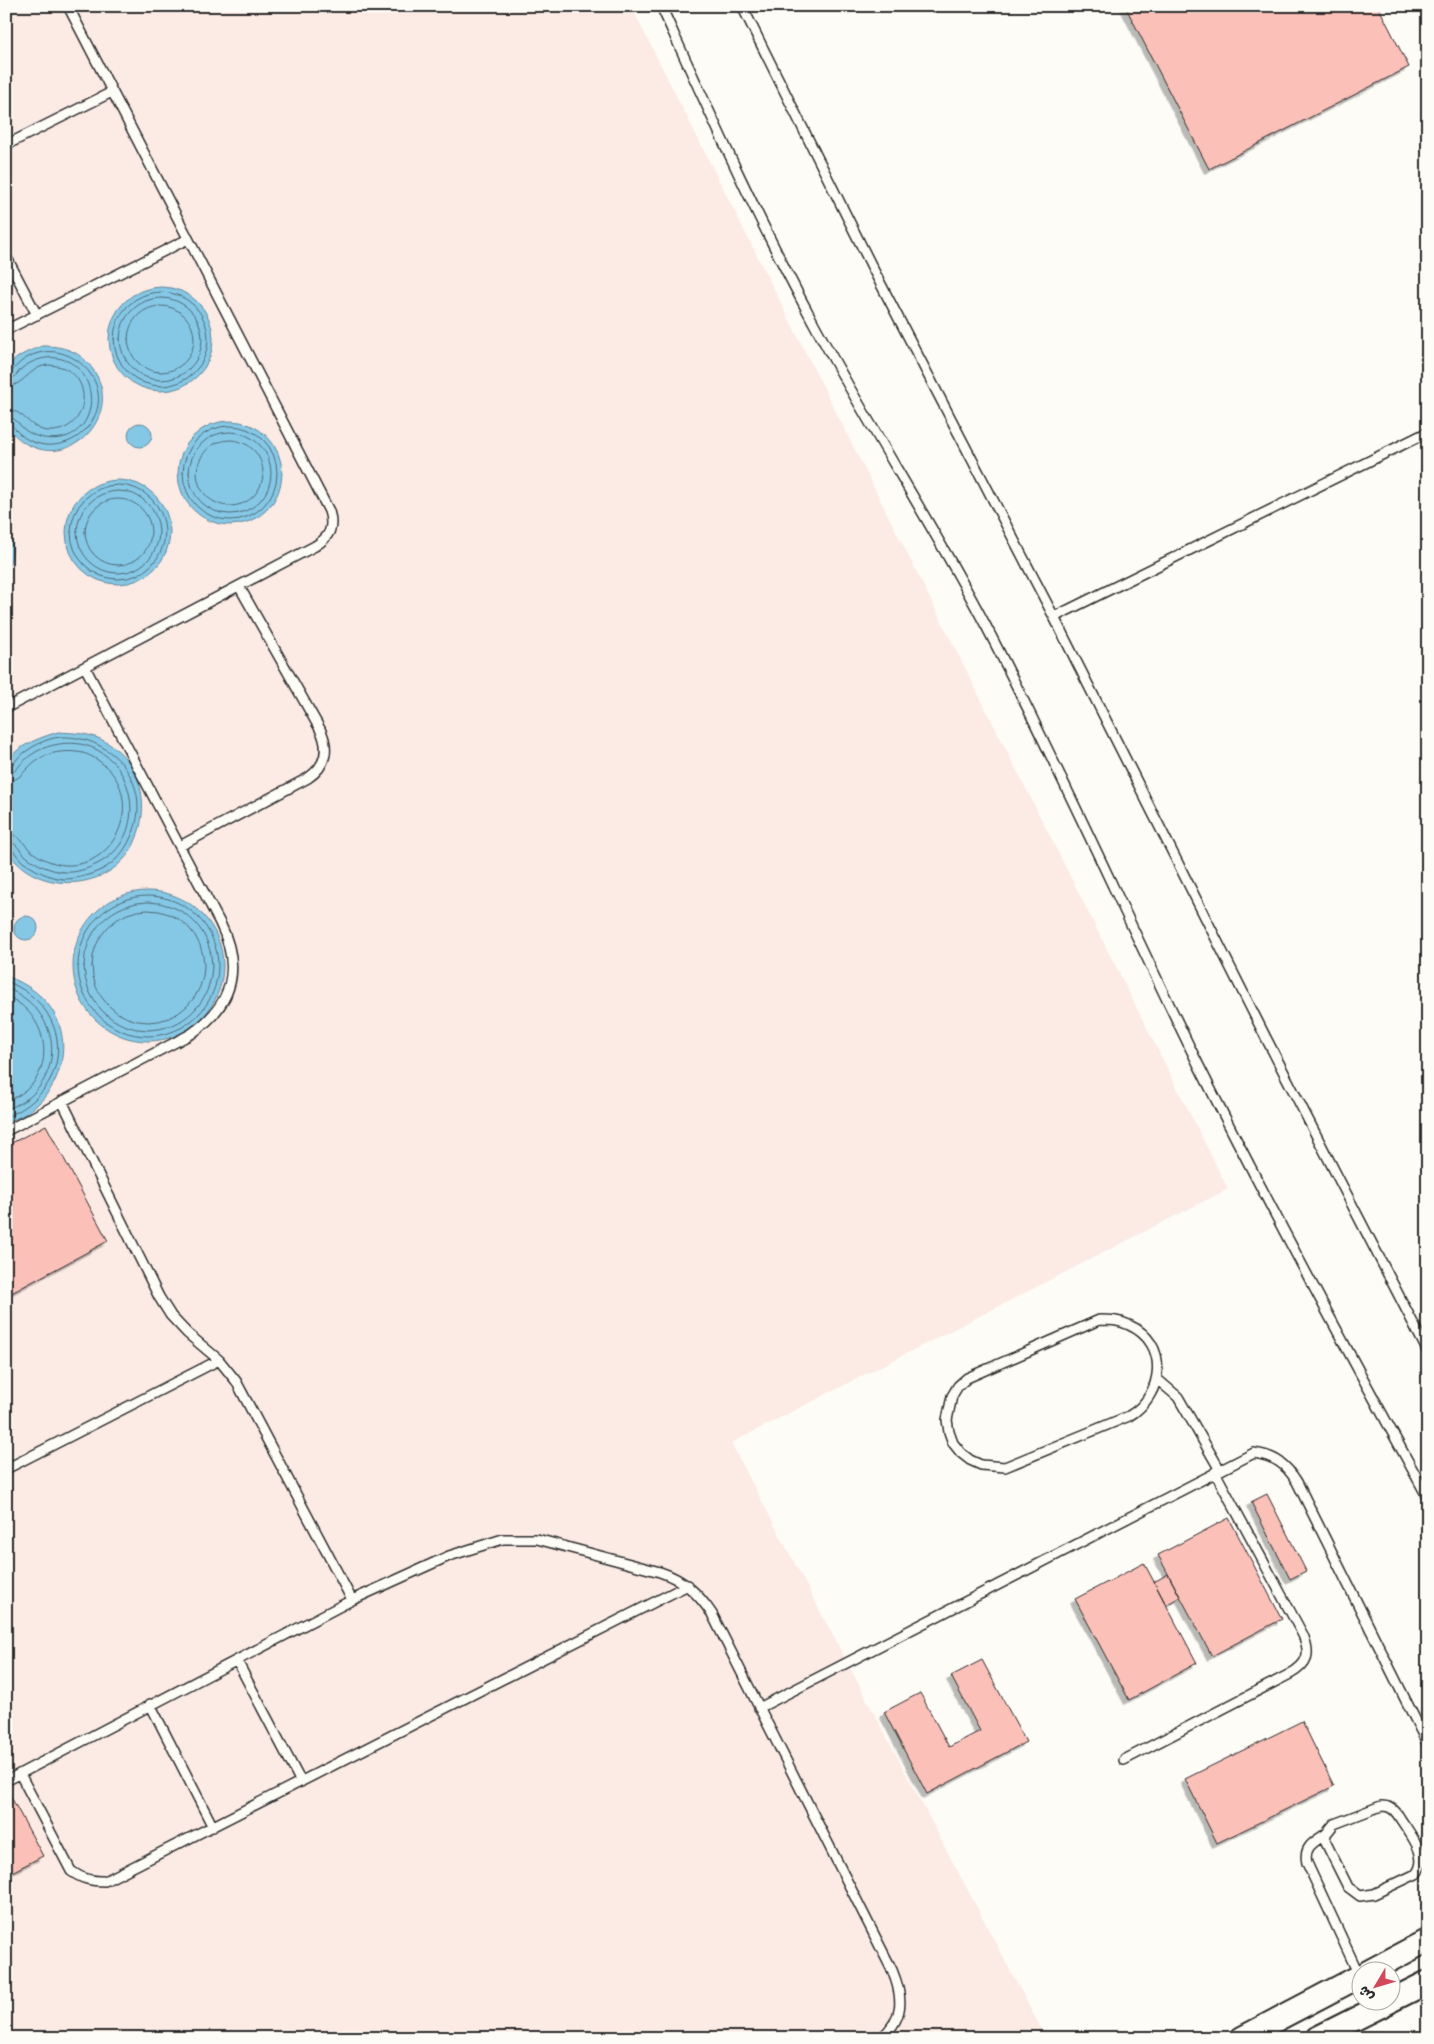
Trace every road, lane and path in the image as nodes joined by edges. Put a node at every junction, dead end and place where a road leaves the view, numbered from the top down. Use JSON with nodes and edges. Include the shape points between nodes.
{"nodes":[{"id":1,"x":68,"y":6,"type":"edge"},
{"id":2,"x":661,"y":6,"type":"edge"},
{"id":3,"x":742,"y":6,"type":"edge"},
{"id":4,"x":112,"y":92,"type":"junction"},
{"id":5,"x":6,"y":145,"type":"edge"},
{"id":6,"x":188,"y":239,"type":"junction"},
{"id":7,"x":6,"y":256,"type":"edge"},
{"id":8,"x":37,"y":315,"type":"junction"},
{"id":9,"x":6,"y":330,"type":"edge"},
{"id":10,"x":1428,"y":432,"type":"edge"},
{"id":11,"x":240,"y":586,"type":"junction"},
{"id":12,"x":1054,"y":617,"type":"junction"},
{"id":13,"x":84,"y":667,"type":"junction"},
{"id":14,"x":6,"y":708,"type":"edge"},
{"id":15,"x":180,"y":846,"type":"junction"},
{"id":16,"x":62,"y":1101,"type":"junction"},
{"id":17,"x":6,"y":1130,"type":"edge"},
{"id":18,"x":1428,"y":1352,"type":"edge"},
{"id":19,"x":219,"y":1360,"type":"junction"},
{"id":20,"x":1158,"y":1379,"type":"junction"},
{"id":21,"x":6,"y":1469,"type":"edge"},
{"id":22,"x":1218,"y":1471,"type":"junction"},
{"id":23,"x":1428,"y":1498,"type":"edge"},
{"id":24,"x":688,"y":1586,"type":"junction"},
{"id":25,"x":352,"y":1600,"type":"junction"},
{"id":26,"x":237,"y":1661,"type":"junction"},
{"id":27,"x":150,"y":1704,"type":"junction"},
{"id":28,"x":759,"y":1708,"type":"junction"},
{"id":29,"x":1428,"y":1745,"type":"edge"},
{"id":30,"x":1124,"y":1760,"type":"dead end"},
{"id":31,"x":20,"y":1774,"type":"junction"},
{"id":32,"x":6,"y":1781,"type":"edge"},
{"id":33,"x":301,"y":1782,"type":"junction"},
{"id":34,"x":213,"y":1827,"type":"junction"},
{"id":35,"x":1326,"y":1834,"type":"junction"},
{"id":36,"x":1428,"y":1940,"type":"edge"},
{"id":37,"x":1357,"y":1962,"type":"edge"},
{"id":38,"x":1386,"y":1962,"type":"edge"},
{"id":39,"x":1352,"y":1980,"type":"edge"},
{"id":40,"x":1428,"y":1982,"type":"edge"},
{"id":41,"x":1402,"y":1995,"type":"edge"},
{"id":42,"x":1368,"y":2012,"type":"edge"},
{"id":43,"x":881,"y":2038,"type":"edge"},
{"id":44,"x":1242,"y":2038,"type":"edge"},
{"id":45,"x":1317,"y":2038,"type":"edge"}],
"edges":[{"from":1,"to":4,"type":"lane"},
{"from":2,"to":23,"type":"lane","via":[[754,209],[871,426],[935,532],[984,623],[1200,1066],[1318,1295]]},
{"from":3,"to":12,"type":"lane","via":[[878,280]]},
{"from":4,"to":5,"type":"lane"},
{"from":4,"to":6,"type":"lane"},
{"from":6,"to":8,"type":"lane"},
{"from":6,"to":11,"type":"lane","via":[[332,521],[324,541]]},
{"from":7,"to":8,"type":"lane"},
{"from":8,"to":9,"type":"lane"},
{"from":10,"to":12,"type":"lane"},
{"from":11,"to":13,"type":"lane"},
{"from":11,"to":15,"type":"lane","via":[[320,729],[325,757],[322,766],[308,778]]},
{"from":12,"to":18,"type":"lane"},
{"from":13,"to":14,"type":"lane"},
{"from":13,"to":15,"type":"lane"},
{"from":15,"to":16,"type":"lane","via":[[228,940],[232,976],[227,994],[206,1024],[191,1034]]},
{"from":16,"to":17,"type":"lane"},
{"from":16,"to":19,"type":"lane","via":[[159,1297],[187,1333]]},
{"from":19,"to":21,"type":"lane"},
{"from":19,"to":25,"type":"lane","via":[[250,1405]]},
{"from":20,"to":20,"type":"lane","via":[[1158,1363],[1143,1334],[1115,1320],[1099,1320],[967,1378],[952,1396],[947,1420],[949,1432],[953,1443],[970,1460],[981,1465],[1005,1467],[1129,1416],[1148,1401]]},
{"from":20,"to":22,"type":"lane","via":[[1178,1398]]},
{"from":22,"to":28,"type":"lane"},
{"from":22,"to":29,"type":"lane","via":[[1254,1453],[1274,1458],[1290,1470]]},
{"from":22,"to":30,"type":"lane","via":[[1303,1635],[1308,1646],[1306,1658],[1300,1668],[1290,1674]]},
{"from":24,"to":25,"type":"lane","via":[[660,1572],[553,1543],[520,1538],[449,1556]]},
{"from":24,"to":28,"type":"lane","via":[[702,1598],[712,1614]]},
{"from":24,"to":33,"type":"lane"},
{"from":25,"to":26,"type":"lane"},
{"from":26,"to":27,"type":"lane"},
{"from":26,"to":33,"type":"lane"},
{"from":27,"to":31,"type":"lane"},
{"from":27,"to":34,"type":"lane"},
{"from":28,"to":43,"type":"lane","via":[[900,1990],[899,2011],[890,2030]]},
{"from":31,"to":32,"type":"lane"},
{"from":31,"to":34,"type":"lane","via":[[71,1871],[81,1878],[105,1881]]},
{"from":33,"to":34,"type":"lane"},
{"from":35,"to":35,"type":"lane","via":[[1325,1841],[1348,1887],[1360,1896],[1374,1894],[1421,1869],[1421,1854],[1398,1815],[1388,1806],[1374,1807],[1340,1821]]},
{"from":35,"to":37,"type":"lane","via":[[1308,1847],[1305,1855]]},
{"from":36,"to":38,"type":"street"},
{"from":39,"to":44,"type":"street"},
{"from":40,"to":41,"type":"street"},
{"from":42,"to":45,"type":"street"}]}
